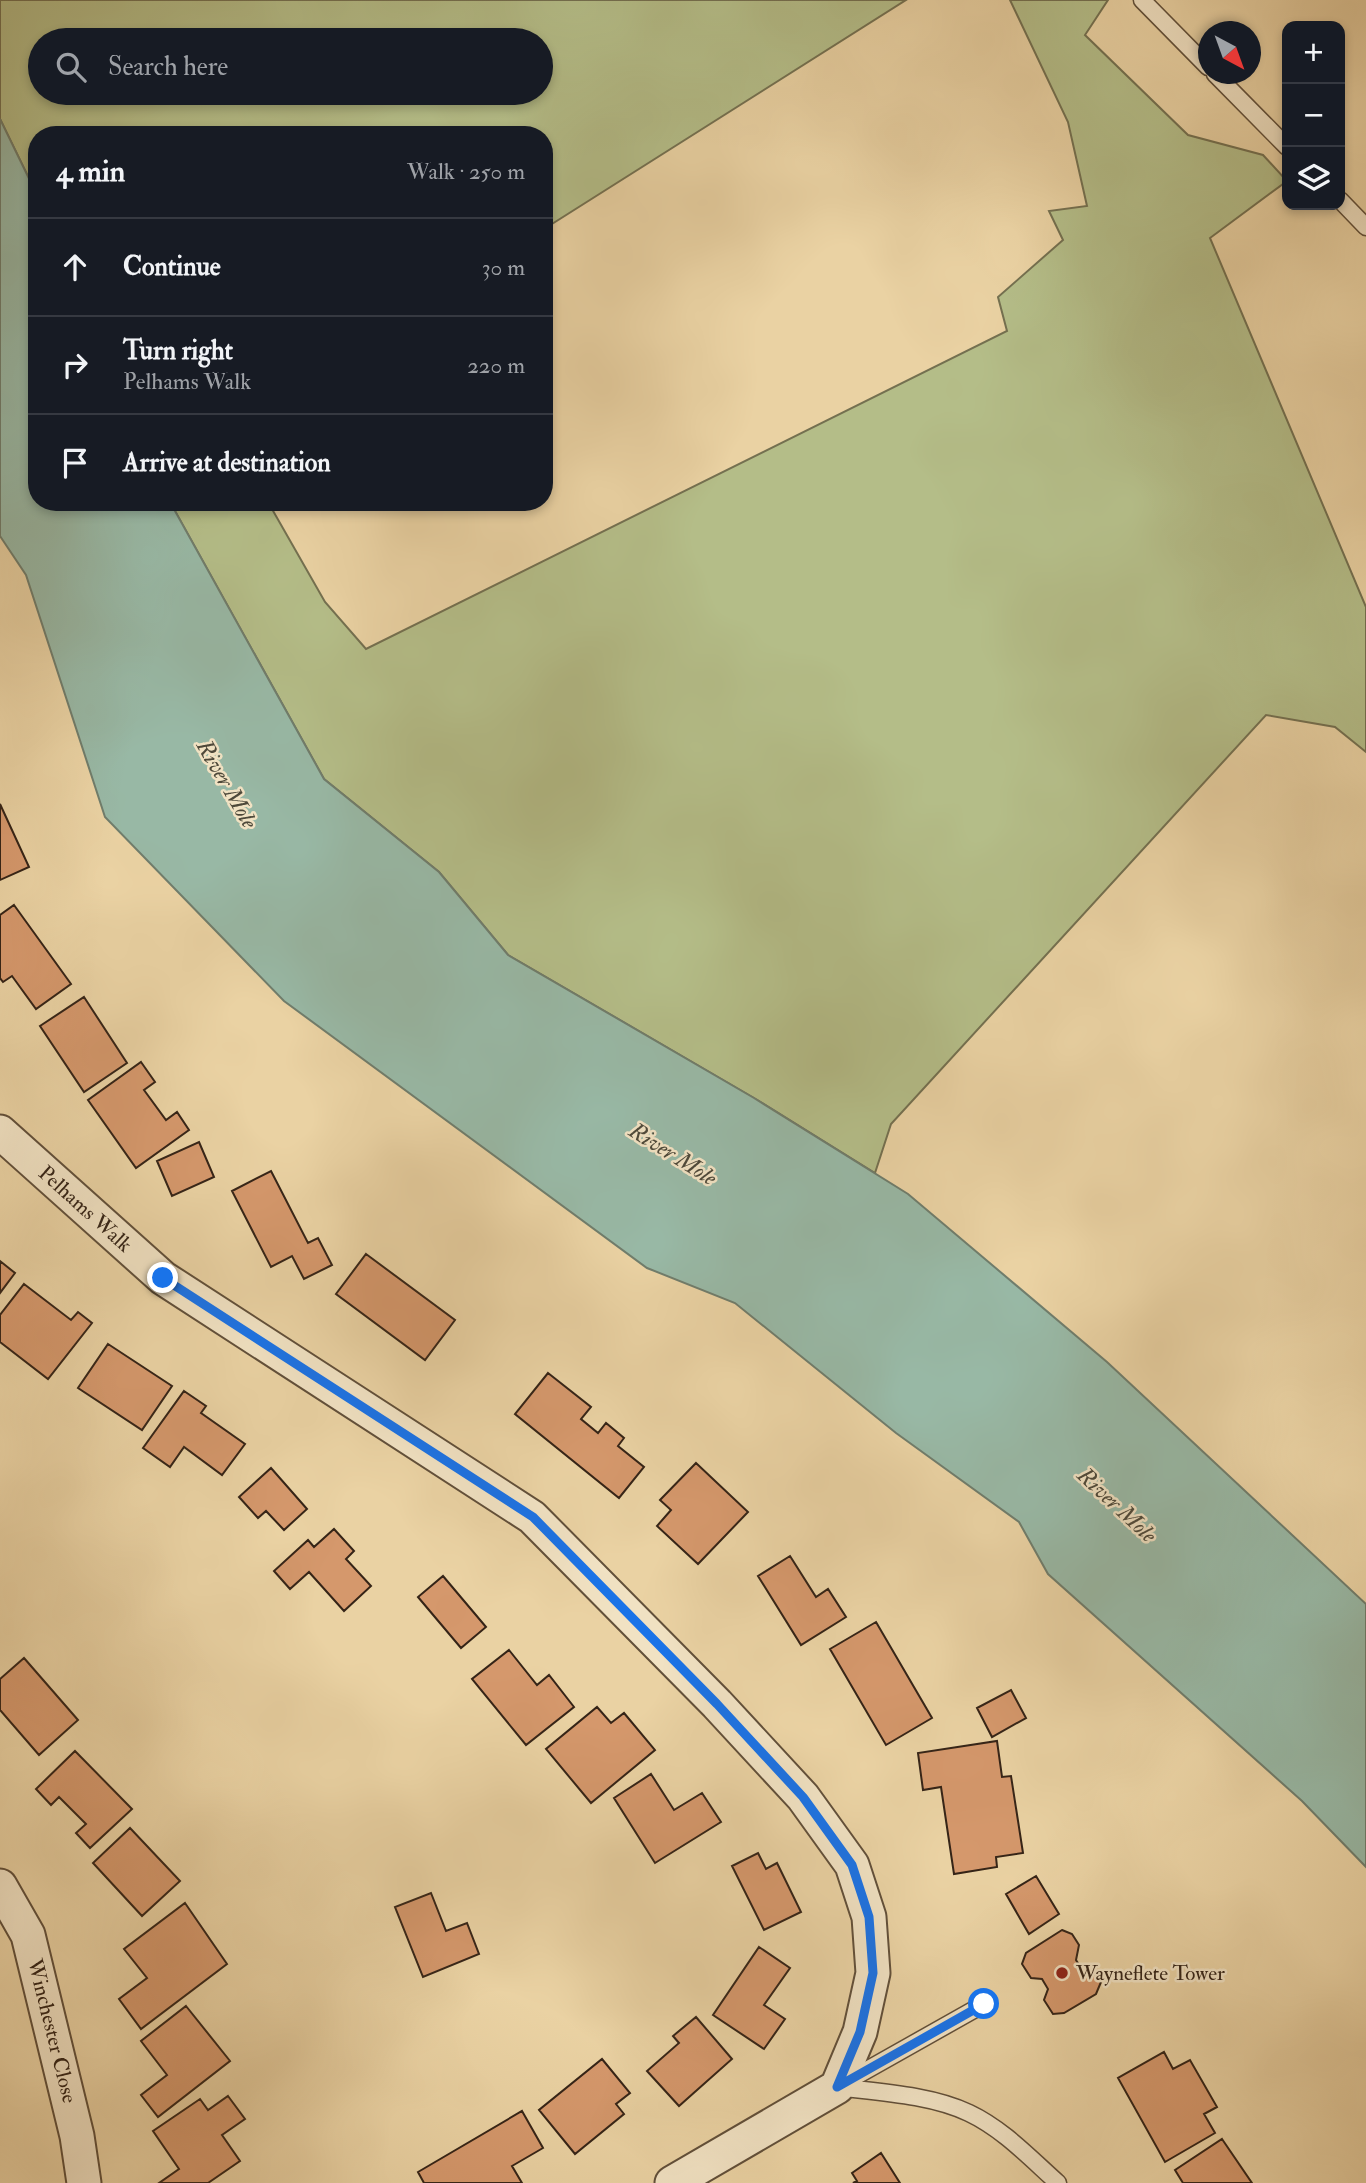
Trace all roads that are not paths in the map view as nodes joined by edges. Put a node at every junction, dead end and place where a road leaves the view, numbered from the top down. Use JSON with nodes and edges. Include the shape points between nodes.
{"nodes":[{"id":1,"x":1146,"y":1,"type":"edge"},
{"id":2,"x":1198,"y":55,"type":"edge"},
{"id":3,"x":1225,"y":84,"type":"edge"},
{"id":4,"x":1282,"y":142,"type":"edge"},
{"id":5,"x":1345,"y":205,"type":"edge"},
{"id":6,"x":1366,"y":227,"type":"edge"},
{"id":7,"x":0,"y":1132,"type":"edge"},
{"id":8,"x":0,"y":1886,"type":"edge"},
{"id":9,"x":984,"y":2004,"type":"dead end"},
{"id":10,"x":837,"y":2087,"type":"junction"},
{"id":11,"x":84,"y":2183,"type":"edge"},
{"id":12,"x":672,"y":2183,"type":"edge"},
{"id":13,"x":1058,"y":2183,"type":"edge"}],
"edges":[{"from":1,"to":2,"type":"lane"},
{"from":3,"to":4,"type":"lane"},
{"from":5,"to":6,"type":"lane"},
{"from":7,"to":10,"type":"street","name":"Pelhams Walk","via":[[163,1278],[533,1517],[803,1797],[852,1865],[869,1917],[873,1973],[860,2032]]},
{"from":8,"to":11,"type":"street","name":"Winchester Close","via":[[28,1935],[77,2136]]},
{"from":9,"to":10,"type":"lane"},
{"from":10,"to":12,"type":"street"},
{"from":10,"to":13,"type":"lane","via":[[904,2095],[968,2112],[1010,2139]]}]}
